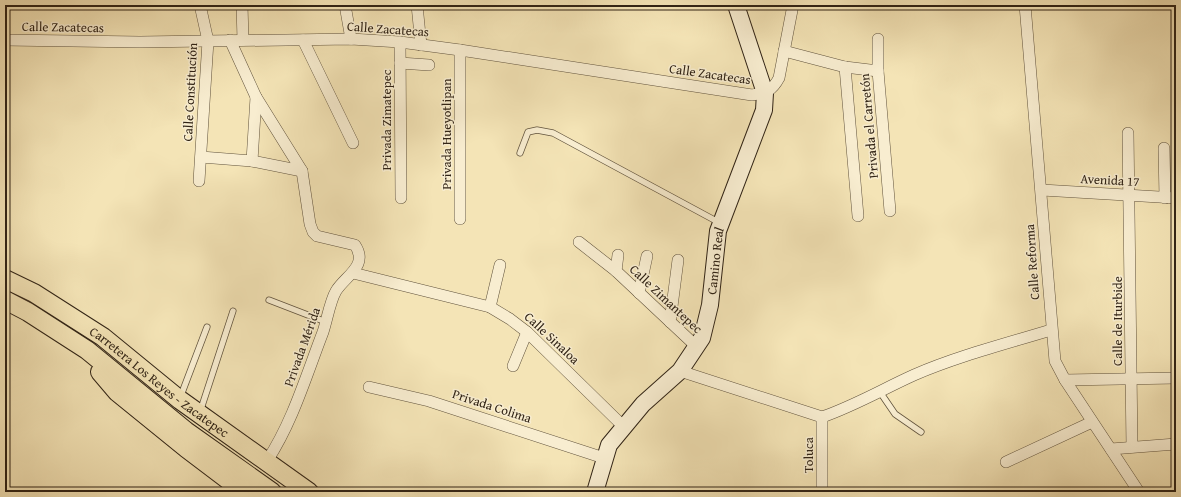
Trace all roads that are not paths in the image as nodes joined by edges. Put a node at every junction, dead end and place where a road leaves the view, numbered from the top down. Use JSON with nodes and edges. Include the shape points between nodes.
{"nodes":[{"id":1,"x":200,"y":5,"type":"edge"},
{"id":2,"x":242,"y":5,"type":"edge"},
{"id":3,"x":346,"y":5,"type":"edge"},
{"id":4,"x":417,"y":5,"type":"edge"},
{"id":5,"x":736,"y":5,"type":"edge"},
{"id":6,"x":793,"y":5,"type":"edge"},
{"id":7,"x":1025,"y":5,"type":"edge"},
{"id":8,"x":351,"y":39,"type":"junction"},
{"id":9,"x":878,"y":39,"type":"dead end"},
{"id":10,"x":5,"y":40,"type":"edge"},
{"id":11,"x":230,"y":40,"type":"junction"},
{"id":12,"x":243,"y":40,"type":"junction"},
{"id":13,"x":303,"y":40,"type":"junction"},
{"id":14,"x":208,"y":41,"type":"junction"},
{"id":15,"x":400,"y":42,"type":"junction"},
{"id":16,"x":421,"y":45,"type":"junction"},
{"id":17,"x":460,"y":50,"type":"junction"},
{"id":18,"x":784,"y":51,"type":"junction"},
{"id":19,"x":400,"y":63,"type":"junction"},
{"id":20,"x":429,"y":65,"type":"dead end"},
{"id":21,"x":845,"y":67,"type":"junction"},
{"id":22,"x":878,"y":71,"type":"junction"},
{"id":23,"x":765,"y":93,"type":"junction"},
{"id":24,"x":256,"y":97,"type":"junction"},
{"id":25,"x":1128,"y":132,"type":"dead end"},
{"id":26,"x":353,"y":143,"type":"dead end"},
{"id":27,"x":1164,"y":148,"type":"dead end"},
{"id":28,"x":520,"y":153,"type":"dead end"},
{"id":29,"x":200,"y":157,"type":"junction"},
{"id":30,"x":252,"y":161,"type":"junction"},
{"id":31,"x":302,"y":171,"type":"junction"},
{"id":32,"x":199,"y":182,"type":"dead end"},
{"id":33,"x":1042,"y":190,"type":"junction"},
{"id":34,"x":1130,"y":196,"type":"junction"},
{"id":35,"x":401,"y":198,"type":"dead end"},
{"id":36,"x":1171,"y":198,"type":"edge"},
{"id":37,"x":890,"y":211,"type":"dead end"},
{"id":38,"x":858,"y":216,"type":"dead end"},
{"id":39,"x":460,"y":219,"type":"dead end"},
{"id":40,"x":721,"y":224,"type":"junction"},
{"id":41,"x":579,"y":242,"type":"dead end"},
{"id":42,"x":618,"y":255,"type":"dead end"},
{"id":43,"x":647,"y":256,"type":"dead end"},
{"id":44,"x":678,"y":260,"type":"dead end"},
{"id":45,"x":500,"y":265,"type":"dead end"},
{"id":46,"x":616,"y":271,"type":"junction"},
{"id":47,"x":353,"y":273,"type":"junction"},
{"id":48,"x":5,"y":279,"type":"edge"},
{"id":49,"x":639,"y":294,"type":"junction"},
{"id":50,"x":5,"y":300,"type":"edge"},
{"id":51,"x":269,"y":300,"type":"dead end"},
{"id":52,"x":490,"y":307,"type":"junction"},
{"id":53,"x":233,"y":311,"type":"dead end"},
{"id":54,"x":326,"y":322,"type":"junction"},
{"id":55,"x":670,"y":322,"type":"junction"},
{"id":56,"x":207,"y":328,"type":"dead end"},
{"id":57,"x":1051,"y":330,"type":"junction"},
{"id":58,"x":527,"y":332,"type":"junction"},
{"id":59,"x":697,"y":347,"type":"junction"},
{"id":60,"x":87,"y":350,"type":"junction"},
{"id":61,"x":512,"y":366,"type":"dead end"},
{"id":62,"x":680,"y":370,"type":"junction"},
{"id":63,"x":1176,"y":378,"type":"edge"},
{"id":64,"x":1065,"y":380,"type":"junction"},
{"id":65,"x":1131,"y":380,"type":"junction"},
{"id":66,"x":368,"y":387,"type":"dead end"},
{"id":67,"x":880,"y":392,"type":"junction"},
{"id":68,"x":180,"y":400,"type":"junction"},
{"id":69,"x":200,"y":414,"type":"junction"},
{"id":70,"x":822,"y":417,"type":"junction"},
{"id":71,"x":1092,"y":422,"type":"junction"},
{"id":72,"x":622,"y":426,"type":"junction"},
{"id":73,"x":921,"y":432,"type":"dead end"},
{"id":74,"x":1176,"y":444,"type":"edge"},
{"id":75,"x":1132,"y":447,"type":"junction"},
{"id":76,"x":1111,"y":449,"type":"junction"},
{"id":77,"x":604,"y":458,"type":"junction"},
{"id":78,"x":267,"y":460,"type":"junction"},
{"id":79,"x":1006,"y":462,"type":"dead end"},
{"id":80,"x":244,"y":492,"type":"edge"},
{"id":81,"x":272,"y":492,"type":"edge"},
{"id":82,"x":309,"y":492,"type":"edge"},
{"id":83,"x":595,"y":492,"type":"edge"},
{"id":84,"x":822,"y":492,"type":"edge"},
{"id":85,"x":1139,"y":492,"type":"edge"}],
"edges":[{"from":1,"to":14,"type":"street","name":"Calle Constitución"},
{"from":2,"to":12,"type":"street"},
{"from":3,"to":8,"type":"street"},
{"from":4,"to":16,"type":"street"},
{"from":5,"to":23,"type":"main road","name":"Camino Real"},
{"from":6,"to":18,"type":"street"},
{"from":7,"to":33,"type":"street","name":"Calle Reforma"},
{"from":8,"to":13,"type":"street","name":"Calle Zacatecas"},
{"from":8,"to":15,"type":"street","name":"Calle Zacatecas"},
{"from":9,"to":22,"type":"street","name":"Privada el Carretón"},
{"from":10,"to":14,"type":"street","name":"Calle Zacatecas"},
{"from":11,"to":12,"type":"street","name":"Calle Zacatecas"},
{"from":11,"to":14,"type":"street","name":"Calle Zacatecas"},
{"from":11,"to":24,"type":"street"},
{"from":12,"to":13,"type":"street","name":"Calle Zacatecas"},
{"from":13,"to":26,"type":"street"},
{"from":14,"to":29,"type":"street","name":"Calle Constitución"},
{"from":15,"to":16,"type":"street","name":"Calle Zacatecas"},
{"from":15,"to":19,"type":"street","name":"Privada Zimatepec"},
{"from":16,"to":17,"type":"street","name":"Calle Zacatecas"},
{"from":17,"to":23,"type":"street","name":"Calle Zacatecas","via":[[752,95]]},
{"from":17,"to":39,"type":"street","name":"Privada Hueyotlipan"},
{"from":18,"to":21,"type":"street"},
{"from":18,"to":23,"type":"street","via":[[778,78],[773,88]]},
{"from":19,"to":20,"type":"street"},
{"from":19,"to":35,"type":"street","name":"Privada Zimatepec"},
{"from":21,"to":22,"type":"street"},
{"from":21,"to":38,"type":"street"},
{"from":22,"to":37,"type":"street","name":"Privada el Carretón"},
{"from":23,"to":40,"type":"main road","name":"Camino Real","via":[[764,110]]},
{"from":24,"to":30,"type":"street"},
{"from":24,"to":31,"type":"street"},
{"from":25,"to":34,"type":"street","name":"Calle de Iturbide"},
{"from":27,"to":36,"type":"street"},
{"from":28,"to":40,"type":"lane","via":[[528,132],[537,130],[553,133]]},
{"from":29,"to":30,"type":"street"},
{"from":29,"to":32,"type":"street","name":"Calle Constitución"},
{"from":30,"to":31,"type":"street"},
{"from":31,"to":47,"type":"street","name":"Privada Mérida","via":[[313,232],[317,236],[355,245],[359,250],[359,258]]},
{"from":33,"to":34,"type":"street","name":"Avenida 17"},
{"from":33,"to":57,"type":"street","name":"Calle Reforma"},
{"from":34,"to":36,"type":"street","name":"Avenida 17"},
{"from":34,"to":65,"type":"street","name":"Calle de Iturbide"},
{"from":40,"to":59,"type":"main road","name":"Camino Real","via":[[714,254],[710,305],[702,338]]},
{"from":41,"to":46,"type":"street","name":"Calle Zimantepec"},
{"from":42,"to":46,"type":"street"},
{"from":43,"to":49,"type":"street"},
{"from":44,"to":55,"type":"street"},
{"from":45,"to":52,"type":"street"},
{"from":46,"to":49,"type":"street","name":"Calle Zimantepec"},
{"from":47,"to":52,"type":"street","name":"Calle Sinaloa"},
{"from":47,"to":54,"type":"street","name":"Privada Mérida","via":[[336,291]]},
{"from":48,"to":68,"type":"main road","name":"Carretera Los Reyes - Zacatepec","via":[[34,293],[103,337]]},
{"from":49,"to":55,"type":"street","name":"Calle Zimantepec"},
{"from":50,"to":60,"type":"main road","name":"Carretera Los Reyes - Zacatepec"},
{"from":51,"to":54,"type":"lane"},
{"from":52,"to":58,"type":"street","name":"Calle Sinaloa"},
{"from":53,"to":69,"type":"lane"},
{"from":54,"to":78,"type":"street","name":"Privada Mérida","via":[[296,404],[281,438]]},
{"from":55,"to":59,"type":"street","name":"Calle Zimantepec"},
{"from":56,"to":68,"type":"lane"},
{"from":57,"to":64,"type":"street","name":"Calle Reforma","via":[[1055,361]]},
{"from":57,"to":67,"type":"street","via":[[980,351],[914,375]]},
{"from":58,"to":61,"type":"street"},
{"from":58,"to":72,"type":"street","name":"Calle Sinaloa"},
{"from":59,"to":62,"type":"main road","name":"Camino Real"},
{"from":60,"to":80,"type":"main road","via":[[117,392]]},
{"from":60,"to":81,"type":"main road","name":"Carretera Los Reyes - Zacatepec","via":[[186,431]]},
{"from":62,"to":70,"type":"street"},
{"from":62,"to":72,"type":"main road","name":"Camino Real"},
{"from":63,"to":65,"type":"street"},
{"from":64,"to":65,"type":"street"},
{"from":64,"to":71,"type":"street","name":"Calle Reforma"},
{"from":65,"to":75,"type":"street","name":"Calle de Iturbide"},
{"from":66,"to":77,"type":"street","name":"Privada Colima","via":[[429,401]]},
{"from":67,"to":70,"type":"street"},
{"from":67,"to":73,"type":"lane","via":[[895,414]]},
{"from":68,"to":69,"type":"main road","name":"Carretera Los Reyes - Zacatepec"},
{"from":69,"to":78,"type":"main road","name":"Carretera Los Reyes - Zacatepec"},
{"from":70,"to":84,"type":"street","name":"Toluca"},
{"from":71,"to":76,"type":"street","name":"Calle Reforma"},
{"from":71,"to":79,"type":"street"},
{"from":72,"to":77,"type":"main road","name":"Camino Real","via":[[609,445]]},
{"from":74,"to":75,"type":"street"},
{"from":75,"to":76,"type":"street"},
{"from":76,"to":85,"type":"street","name":"Calle Reforma"},
{"from":77,"to":83,"type":"main road","name":"Camino Real"},
{"from":78,"to":82,"type":"main road","name":"Carretera Los Reyes - Zacatepec"}]}
